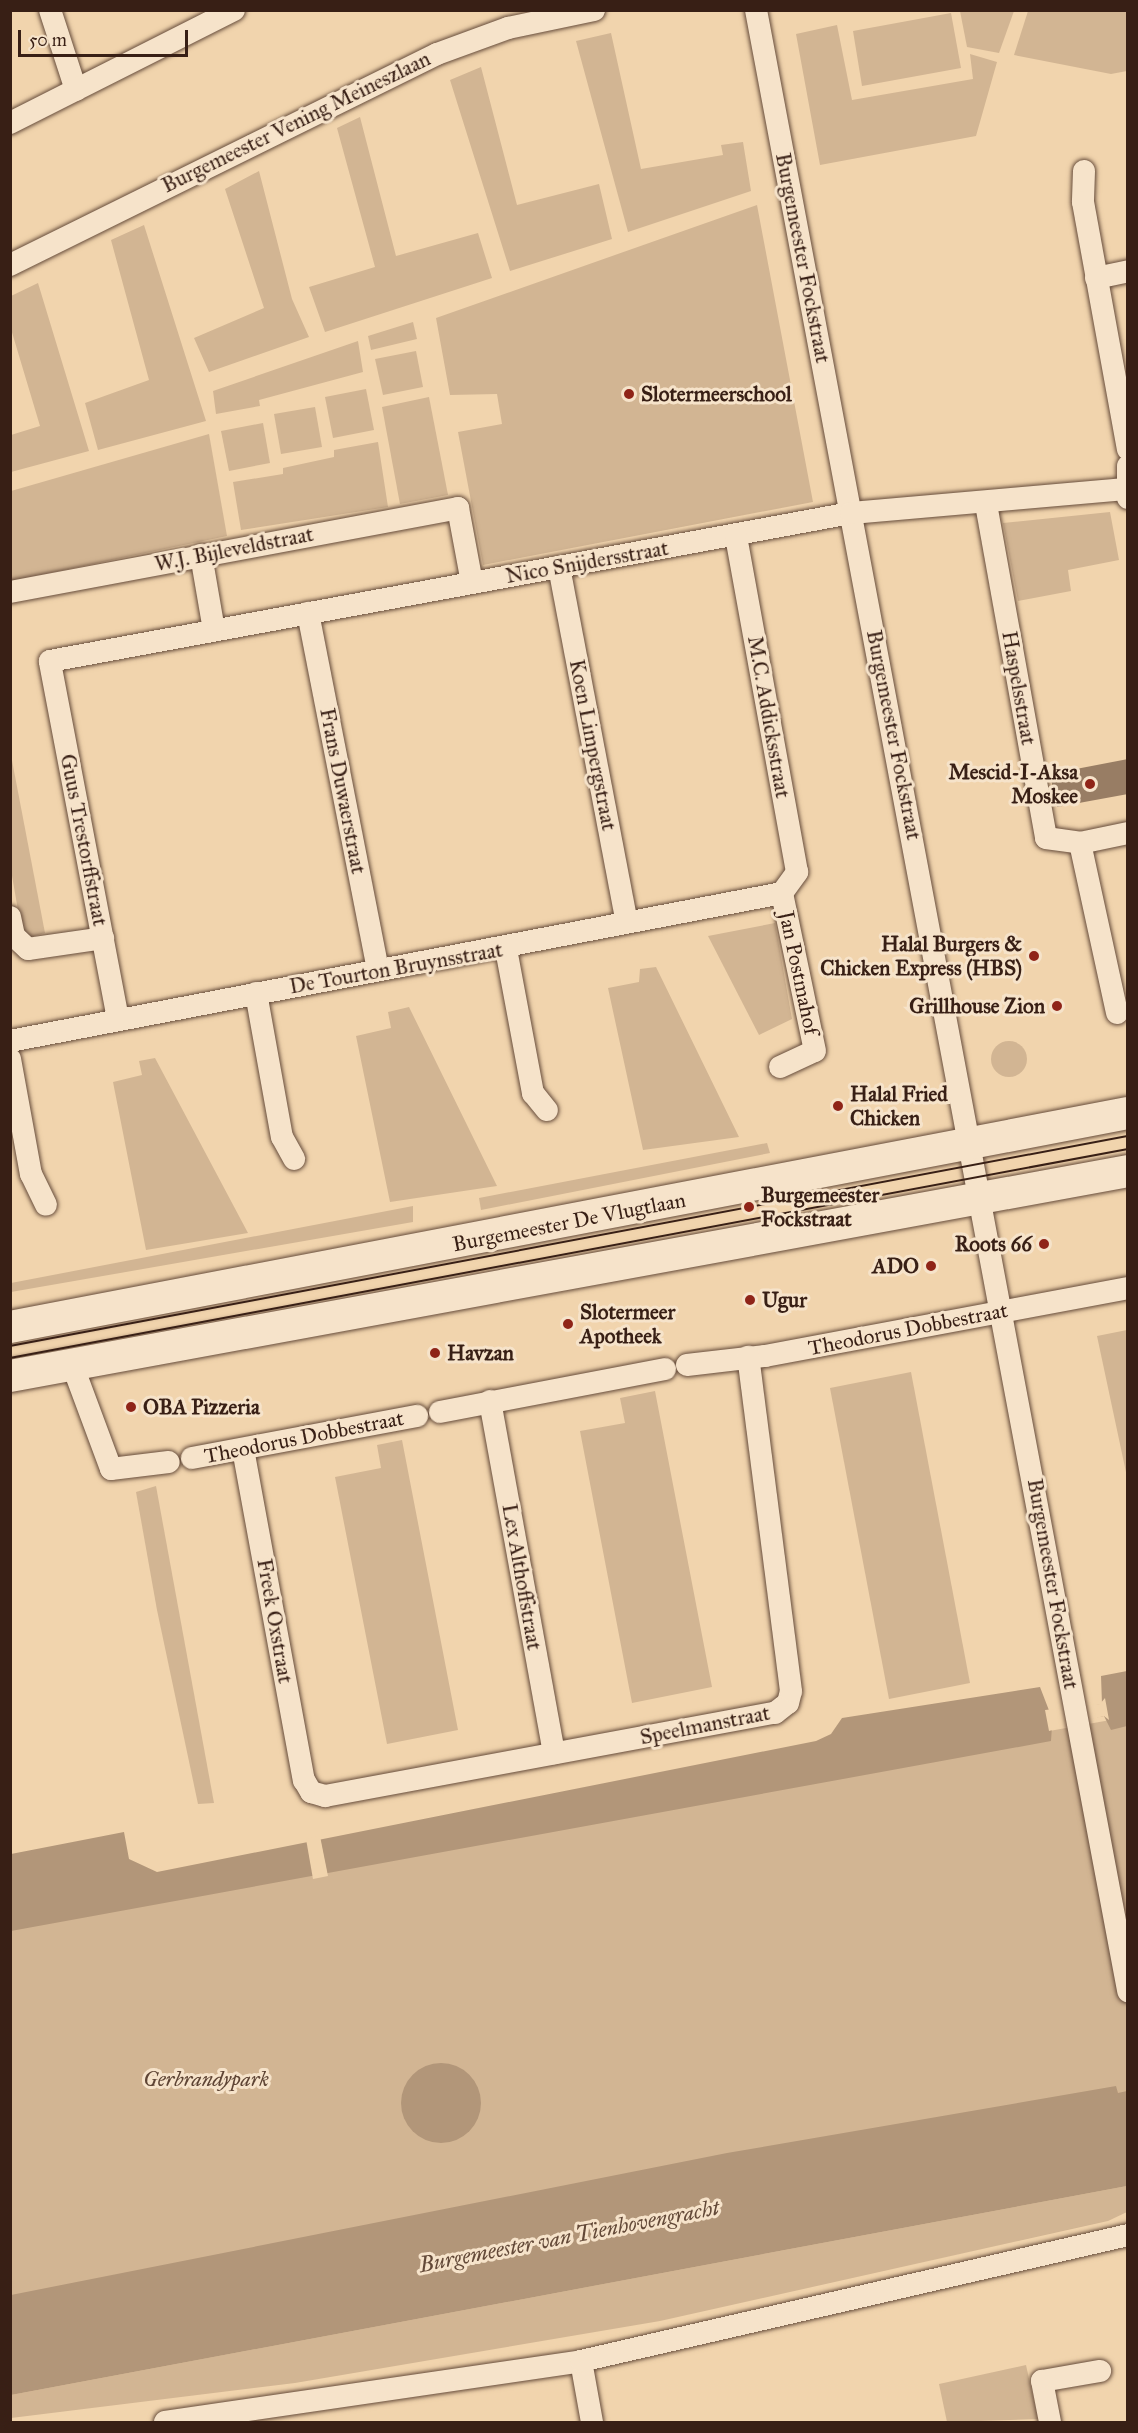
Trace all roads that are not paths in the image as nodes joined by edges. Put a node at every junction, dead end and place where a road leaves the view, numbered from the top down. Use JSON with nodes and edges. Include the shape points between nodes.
{"nodes":[{"id":1,"x":50,"y":10,"type":"edge"},
{"id":2,"x":234,"y":10,"type":"edge"},
{"id":3,"x":594,"y":10,"type":"edge"},
{"id":4,"x":756,"y":10,"type":"edge"},
{"id":5,"x":504,"y":19,"type":"edge"},
{"id":6,"x":76,"y":90,"type":"junction"},
{"id":7,"x":10,"y":123,"type":"edge"},
{"id":8,"x":1084,"y":171,"type":"dead end"},
{"id":9,"x":10,"y":265,"type":"edge"},
{"id":10,"x":1128,"y":271,"type":"edge"},
{"id":11,"x":1096,"y":278,"type":"junction"},
{"id":12,"x":1128,"y":449,"type":"edge"},
{"id":13,"x":1128,"y":466,"type":"edge"},
{"id":14,"x":1127,"y":494,"type":"edge"},
{"id":15,"x":986,"y":504,"type":"junction"},
{"id":16,"x":851,"y":513,"type":"junction"},
{"id":17,"x":736,"y":535,"type":"junction"},
{"id":18,"x":201,"y":555,"type":"junction"},
{"id":19,"x":559,"y":567,"type":"junction"},
{"id":20,"x":472,"y":583,"type":"junction"},
{"id":21,"x":10,"y":592,"type":"edge"},
{"id":22,"x":308,"y":613,"type":"junction"},
{"id":23,"x":214,"y":630,"type":"junction"},
{"id":24,"x":50,"y":661,"type":"joint"},
{"id":25,"x":1128,"y":833,"type":"edge"},
{"id":26,"x":1080,"y":843,"type":"junction"},
{"id":27,"x":782,"y":893,"type":"junction"},
{"id":28,"x":10,"y":917,"type":"edge"},
{"id":29,"x":627,"y":922,"type":"junction"},
{"id":30,"x":103,"y":938,"type":"junction"},
{"id":31,"x":506,"y":949,"type":"junction"},
{"id":32,"x":378,"y":969,"type":"junction"},
{"id":33,"x":256,"y":993,"type":"junction"},
{"id":34,"x":1117,"y":1013,"type":"dead end"},
{"id":35,"x":118,"y":1019,"type":"junction"},
{"id":36,"x":10,"y":1041,"type":"edge"},
{"id":37,"x":10,"y":1059,"type":"edge"},
{"id":38,"x":780,"y":1067,"type":"dead end"},
{"id":39,"x":547,"y":1110,"type":"dead end"},
{"id":40,"x":1128,"y":1113,"type":"edge"},
{"id":41,"x":969,"y":1143,"type":"junction"},
{"id":42,"x":294,"y":1159,"type":"dead end"},
{"id":43,"x":1128,"y":1171,"type":"edge"},
{"id":44,"x":980,"y":1199,"type":"junction"},
{"id":45,"x":46,"y":1205,"type":"dead end"},
{"id":46,"x":1128,"y":1288,"type":"edge"},
{"id":47,"x":1003,"y":1311,"type":"junction"},
{"id":48,"x":10,"y":1327,"type":"edge"},
{"id":49,"x":748,"y":1357,"type":"junction"},
{"id":50,"x":72,"y":1364,"type":"junction"},
{"id":51,"x":687,"y":1365,"type":"dead end"},
{"id":52,"x":665,"y":1369,"type":"dead end"},
{"id":53,"x":10,"y":1376,"type":"edge"},
{"id":54,"x":490,"y":1401,"type":"junction"},
{"id":55,"x":440,"y":1412,"type":"dead end"},
{"id":56,"x":417,"y":1416,"type":"dead end"},
{"id":57,"x":243,"y":1449,"type":"junction"},
{"id":58,"x":192,"y":1458,"type":"dead end"},
{"id":59,"x":169,"y":1462,"type":"dead end"},
{"id":60,"x":554,"y":1753,"type":"junction"},
{"id":61,"x":311,"y":1792,"type":"joint"},
{"id":62,"x":1128,"y":1991,"type":"edge"},
{"id":63,"x":1128,"y":2235,"type":"edge"},
{"id":64,"x":581,"y":2361,"type":"junction"},
{"id":65,"x":1100,"y":2371,"type":"dead end"},
{"id":66,"x":165,"y":2422,"type":"edge"},
{"id":67,"x":592,"y":2422,"type":"edge"},
{"id":68,"x":1050,"y":2422,"type":"edge"}],
"edges":[{"from":1,"to":6,"type":"street"},
{"from":2,"to":6,"type":"street"},
{"from":3,"to":5,"type":"street","name":"Burgemeester Vening Meineszlaan"},
{"from":4,"to":16,"type":"street","name":"Burgemeester Fockstraat"},
{"from":5,"to":9,"type":"street","name":"Burgemeester Vening Meineszlaan"},
{"from":6,"to":7,"type":"street"},
{"from":8,"to":11,"type":"street","via":[[1083,202]]},
{"from":10,"to":11,"type":"street"},
{"from":11,"to":12,"type":"street"},
{"from":13,"to":14,"type":"street"},
{"from":14,"to":15,"type":"street","name":"Nico Snijdersstraat"},
{"from":15,"to":16,"type":"street","name":"Nico Snijdersstraat"},
{"from":15,"to":26,"type":"street","name":"Haspelsstraat","via":[[1046,838]]},
{"from":16,"to":17,"type":"street","name":"Nico Snijdersstraat"},
{"from":16,"to":41,"type":"street","name":"Burgemeester Fockstraat"},
{"from":17,"to":19,"type":"street","name":"Nico Snijdersstraat"},
{"from":17,"to":27,"type":"street","name":"M.C. Addicksstraat","via":[[797,872]]},
{"from":18,"to":20,"type":"street","name":"W.J. Bijleveldstraat","via":[[458,508]]},
{"from":18,"to":21,"type":"street","name":"W.J. Bijleveldstraat"},
{"from":18,"to":23,"type":"street"},
{"from":19,"to":20,"type":"street","name":"Nico Snijdersstraat"},
{"from":19,"to":29,"type":"street","name":"Koen Limpergstraat"},
{"from":20,"to":22,"type":"street","name":"Nico Snijdersstraat"},
{"from":22,"to":23,"type":"street","name":"Nico Snijdersstraat"},
{"from":22,"to":32,"type":"street","name":"Frans Duwaerstraat"},
{"from":23,"to":24,"type":"street","name":"Nico Snijdersstraat"},
{"from":24,"to":30,"type":"street","name":"Guus Trestorffstraat"},
{"from":25,"to":26,"type":"street"},
{"from":26,"to":34,"type":"street"},
{"from":27,"to":29,"type":"street","name":"De Tourton Bruynsstraat"},
{"from":27,"to":38,"type":"street","name":"Jan Postmahof","via":[[815,1051]]},
{"from":28,"to":30,"type":"street","via":[[14,936],[28,949]]},
{"from":29,"to":31,"type":"street","name":"De Tourton Bruynsstraat"},
{"from":30,"to":35,"type":"street","name":"Guus Trestorffstraat"},
{"from":31,"to":32,"type":"street","name":"De Tourton Bruynsstraat"},
{"from":31,"to":39,"type":"street","via":[[533,1093]]},
{"from":32,"to":33,"type":"street","name":"De Tourton Bruynsstraat"},
{"from":33,"to":35,"type":"street","name":"De Tourton Bruynsstraat"},
{"from":33,"to":42,"type":"street","via":[[282,1137]]},
{"from":35,"to":36,"type":"street","name":"De Tourton Bruynsstraat"},
{"from":37,"to":45,"type":"street","via":[[31,1174]]},
{"from":40,"to":41,"type":"main road","name":"Burgemeester De Vlugtlaan"},
{"from":41,"to":44,"type":"street","name":"Burgemeester Fockstraat"},
{"from":41,"to":48,"type":"main road","name":"Burgemeester De Vlugtlaan"},
{"from":43,"to":44,"type":"main road"},
{"from":44,"to":47,"type":"street","name":"Burgemeester Fockstraat"},
{"from":44,"to":50,"type":"main road"},
{"from":46,"to":47,"type":"street","name":"Theodorus Dobbestraat"},
{"from":47,"to":49,"type":"street","name":"Theodorus Dobbestraat"},
{"from":47,"to":62,"type":"street","name":"Burgemeester Fockstraat"},
{"from":49,"to":51,"type":"street","name":"Theodorus Dobbestraat"},
{"from":49,"to":60,"type":"street","name":"Speelmanstraat","via":[[791,1690],[788,1703],[775,1713]]},
{"from":50,"to":53,"type":"main road"},
{"from":50,"to":59,"type":"street","via":[[111,1469]]},
{"from":52,"to":54,"type":"street"},
{"from":54,"to":55,"type":"street"},
{"from":54,"to":60,"type":"street","name":"Lex Althoffstraat"},
{"from":56,"to":57,"type":"street","name":"Theodorus Dobbestraat"},
{"from":57,"to":58,"type":"street","name":"Theodorus Dobbestraat"},
{"from":57,"to":61,"type":"street","name":"Freek Oxstraat","via":[[304,1780]]},
{"from":60,"to":61,"type":"street","name":"Speelmanstraat","via":[[325,1796]]},
{"from":63,"to":64,"type":"street"},
{"from":64,"to":66,"type":"street"},
{"from":64,"to":67,"type":"street"},
{"from":65,"to":68,"type":"street","via":[[1042,2381]]}]}
